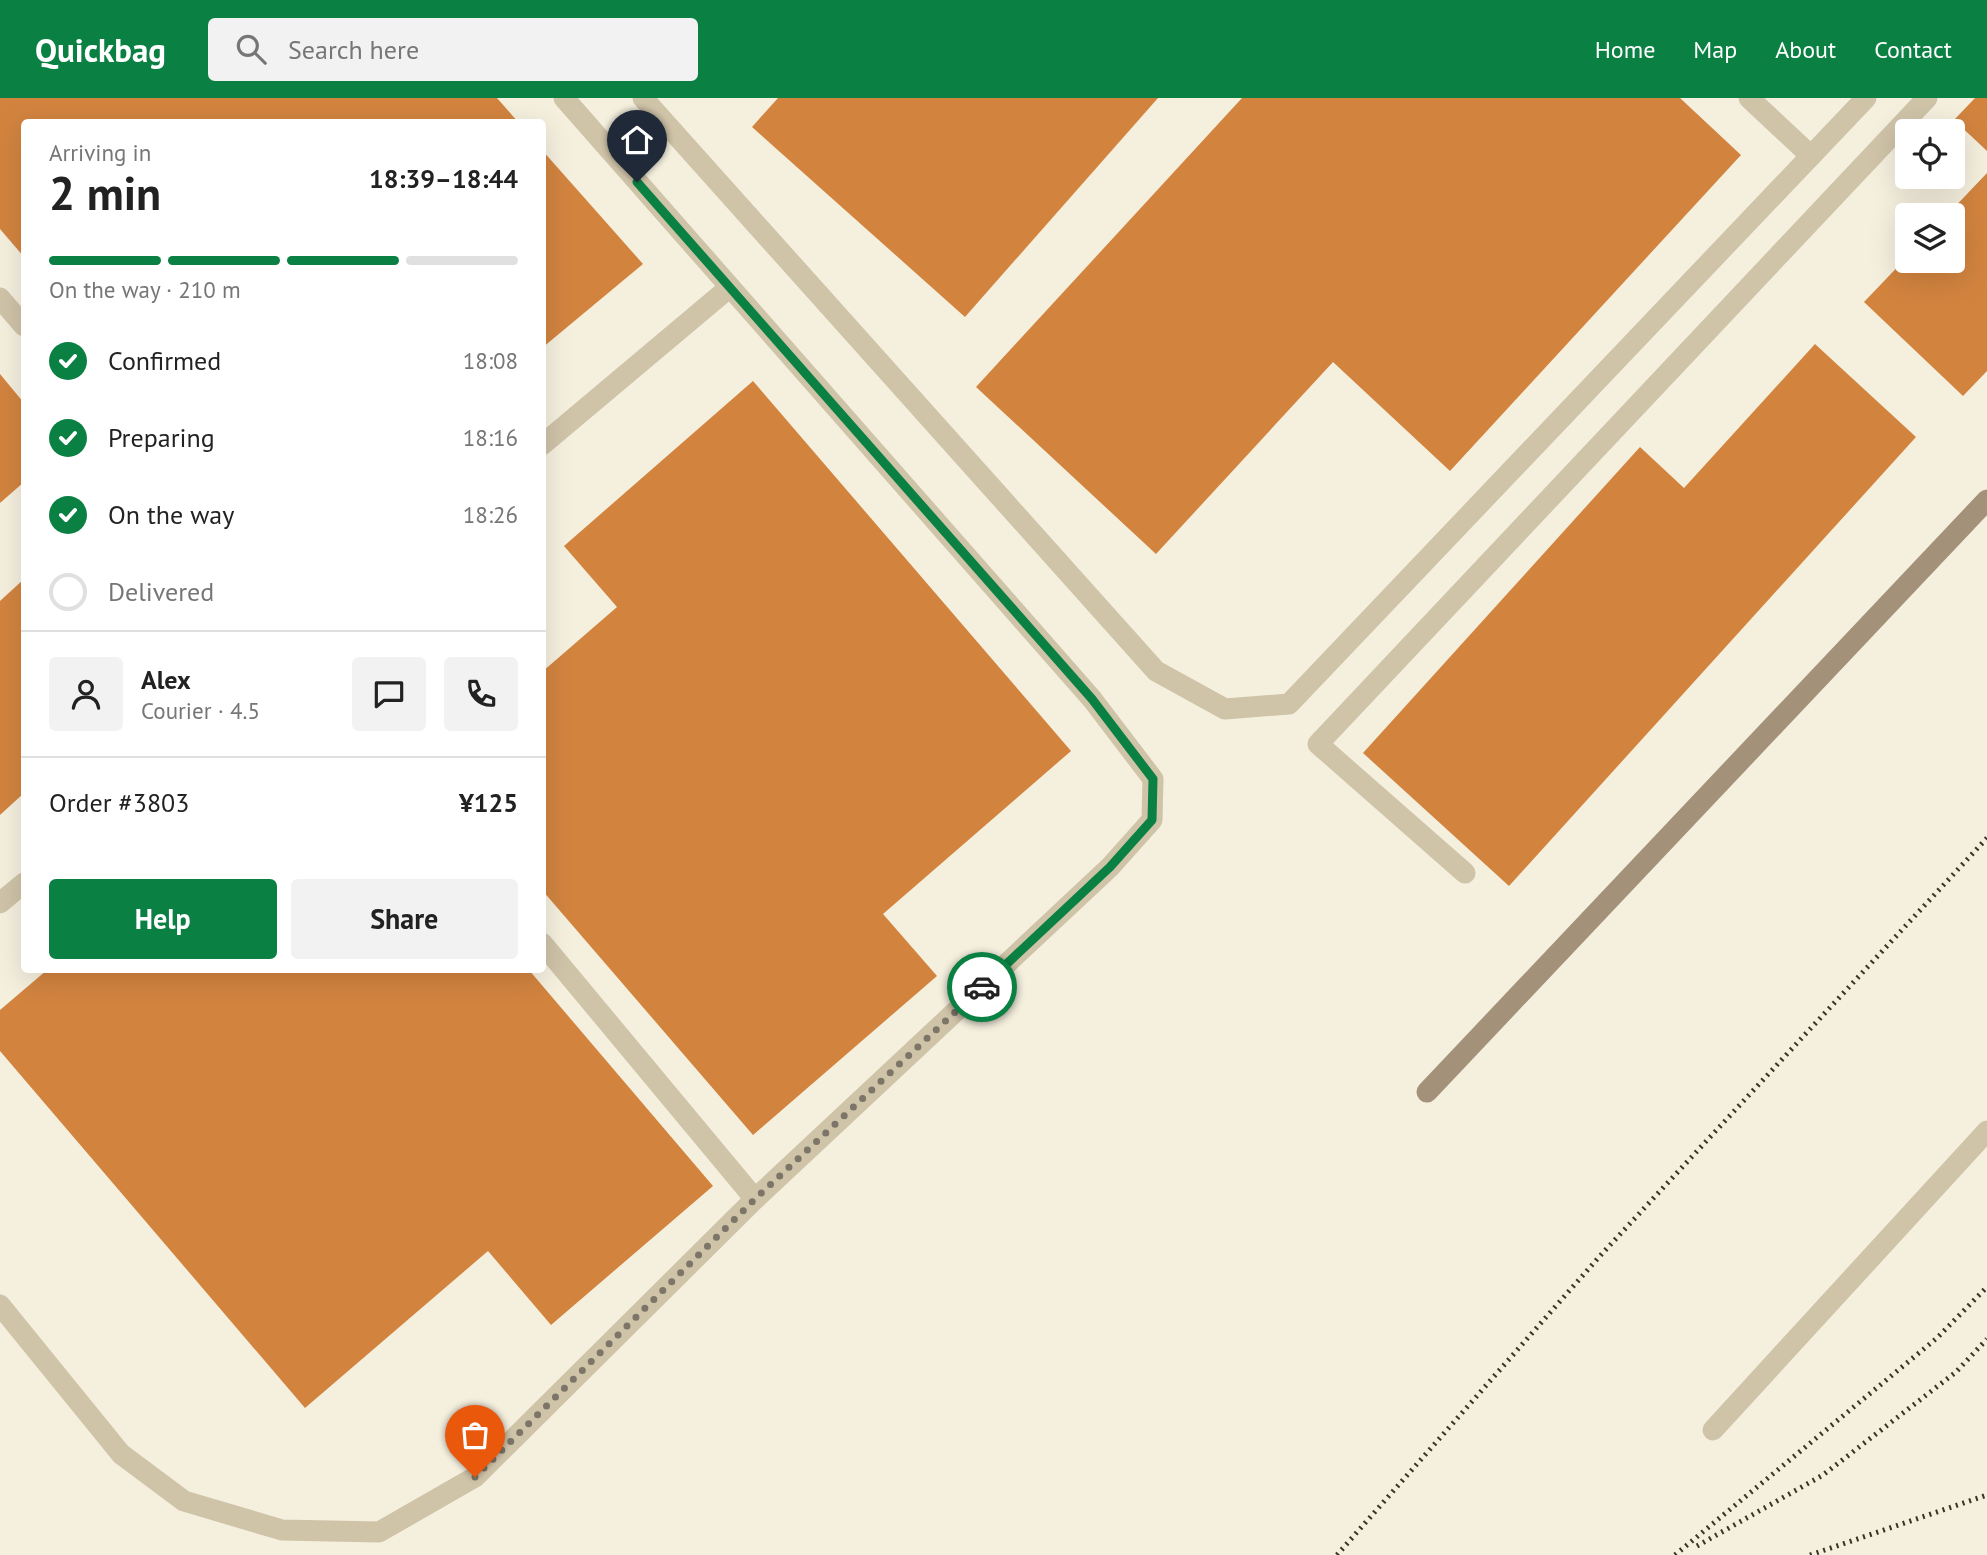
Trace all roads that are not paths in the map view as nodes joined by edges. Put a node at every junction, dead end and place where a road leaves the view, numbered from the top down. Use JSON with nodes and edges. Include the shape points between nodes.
{"nodes":[{"id":1,"x":564,"y":98,"type":"edge"},
{"id":2,"x":643,"y":98,"type":"edge"},
{"id":3,"x":1749,"y":98,"type":"edge"},
{"id":4,"x":1866,"y":98,"type":"edge"},
{"id":5,"x":1927,"y":98,"type":"edge"},
{"id":6,"x":1811,"y":156,"type":"junction"},
{"id":7,"x":730,"y":287,"type":"junction"},
{"id":8,"x":0,"y":298,"type":"edge"},
{"id":9,"x":21,"y":323,"type":"edge"},
{"id":10,"x":546,"y":442,"type":"edge"},
{"id":11,"x":1987,"y":500,"type":"edge"},
{"id":12,"x":1465,"y":873,"type":"dead end"},
{"id":13,"x":21,"y":886,"type":"edge"},
{"id":14,"x":0,"y":903,"type":"edge"},
{"id":15,"x":546,"y":948,"type":"edge"},
{"id":16,"x":1427,"y":1092,"type":"dead end"},
{"id":17,"x":1987,"y":1131,"type":"edge"},
{"id":18,"x":755,"y":1199,"type":"junction"},
{"id":19,"x":0,"y":1305,"type":"edge"},
{"id":20,"x":1713,"y":1430,"type":"dead end"}],
"edges":[{"from":1,"to":7,"type":"street"},
{"from":2,"to":6,"type":"street","via":[[1156,671],[1225,709],[1289,704]]},
{"from":3,"to":6,"type":"street"},
{"from":4,"to":6,"type":"street"},
{"from":5,"to":12,"type":"street","via":[[1318,744]]},
{"from":7,"to":10,"type":"street"},
{"from":7,"to":18,"type":"street","via":[[1092,699],[1153,779],[1152,820],[1110,867]]},
{"from":8,"to":9,"type":"street"},
{"from":11,"to":16,"type":"street"},
{"from":13,"to":14,"type":"street"},
{"from":15,"to":18,"type":"street"},
{"from":17,"to":20,"type":"street"},
{"from":18,"to":19,"type":"street","via":[[475,1477],[379,1532],[282,1531],[184,1501],[121,1454]]}]}
